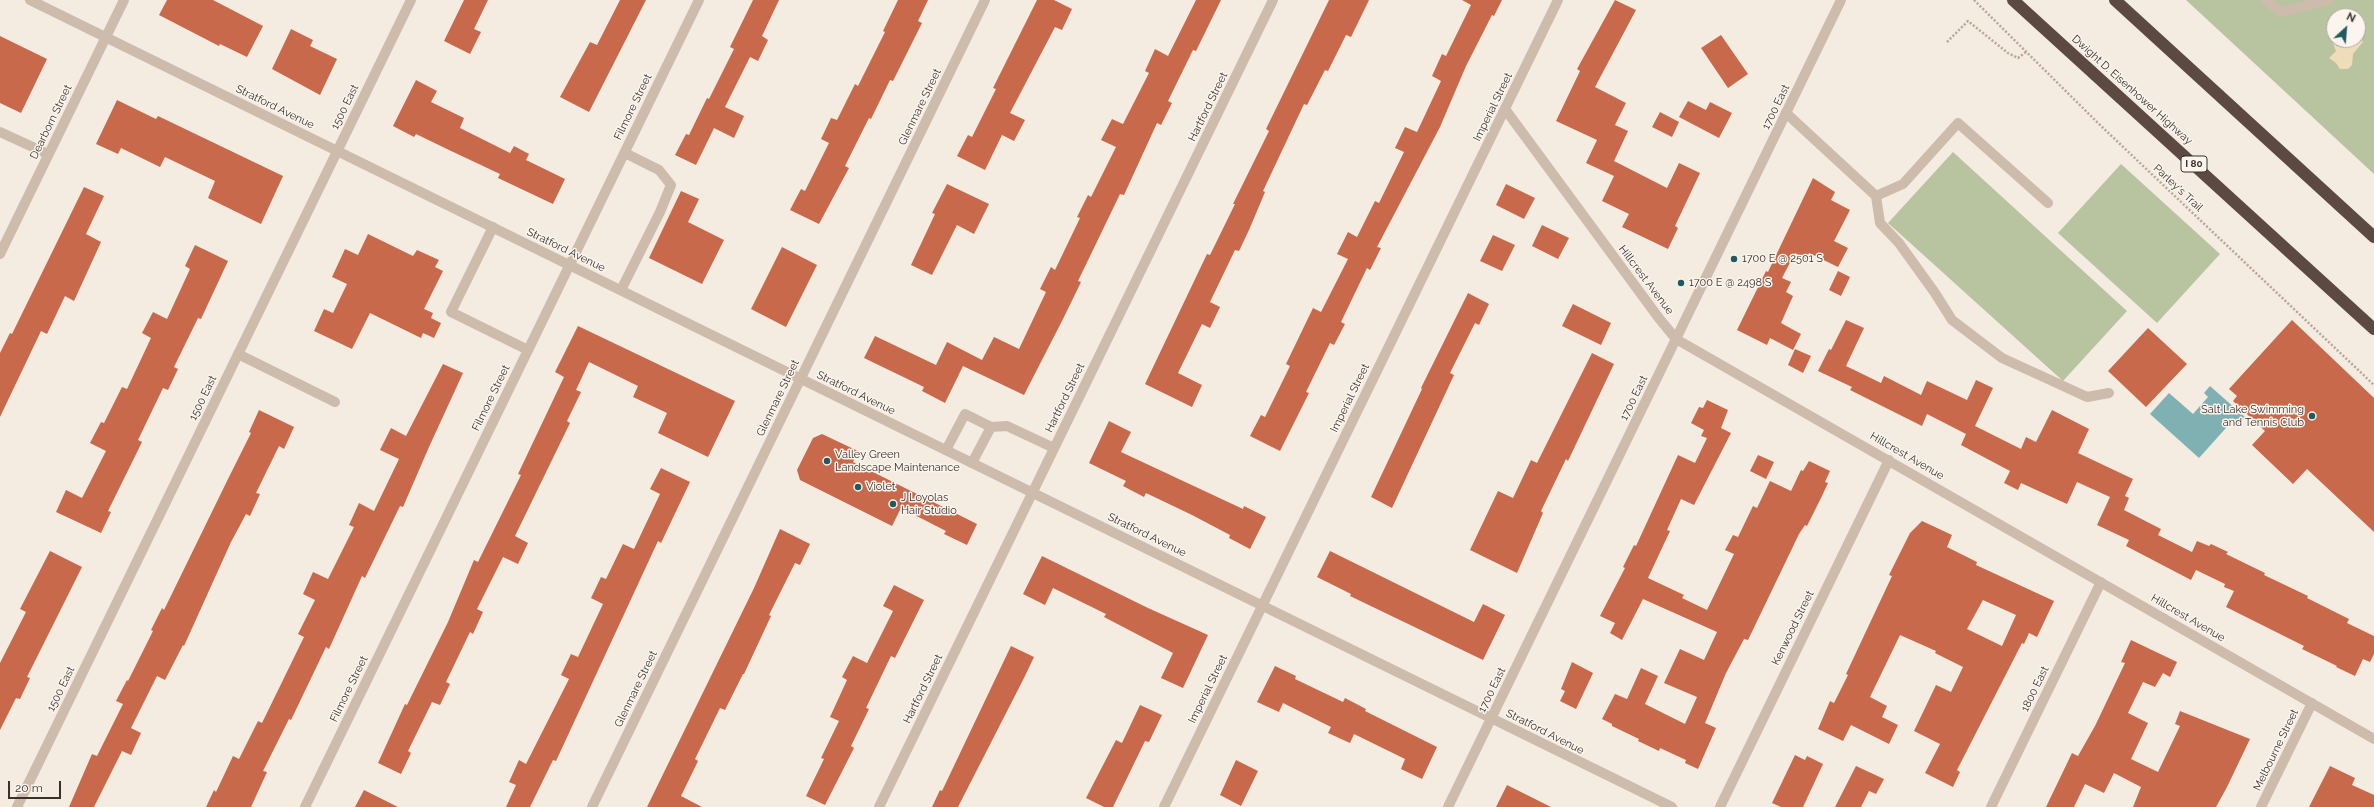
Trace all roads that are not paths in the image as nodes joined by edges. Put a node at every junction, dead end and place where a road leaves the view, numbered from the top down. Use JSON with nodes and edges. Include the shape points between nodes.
{"nodes":[{"id":1,"x":30,"y":0,"type":"edge"},
{"id":2,"x":124,"y":0,"type":"edge"},
{"id":3,"x":411,"y":0,"type":"edge"},
{"id":4,"x":699,"y":0,"type":"edge"},
{"id":5,"x":986,"y":0,"type":"edge"},
{"id":6,"x":1274,"y":0,"type":"edge"},
{"id":7,"x":1558,"y":0,"type":"edge"},
{"id":8,"x":1841,"y":0,"type":"edge"},
{"id":9,"x":2013,"y":0,"type":"edge"},
{"id":10,"x":2115,"y":0,"type":"edge"},
{"id":11,"x":2266,"y":0,"type":"edge"},
{"id":12,"x":2329,"y":0,"type":"edge"},
{"id":13,"x":106,"y":37,"type":"junction"},
{"id":14,"x":1505,"y":109,"type":"junction"},
{"id":15,"x":1786,"y":113,"type":"junction"},
{"id":16,"x":0,"y":132,"type":"edge"},
{"id":17,"x":337,"y":151,"type":"junction"},
{"id":18,"x":624,"y":153,"type":"junction"},
{"id":19,"x":48,"y":154,"type":"junction"},
{"id":20,"x":1876,"y":196,"type":"junction"},
{"id":21,"x":2048,"y":203,"type":"dead end"},
{"id":22,"x":493,"y":227,"type":"junction"},
{"id":23,"x":2374,"y":237,"type":"edge"},
{"id":24,"x":0,"y":254,"type":"edge"},
{"id":25,"x":570,"y":265,"type":"junction"},
{"id":26,"x":621,"y":290,"type":"junction"},
{"id":27,"x":2374,"y":329,"type":"edge"},
{"id":28,"x":1676,"y":339,"type":"junction"},
{"id":29,"x":528,"y":350,"type":"junction"},
{"id":30,"x":238,"y":354,"type":"junction"},
{"id":31,"x":801,"y":379,"type":"junction"},
{"id":32,"x":2109,"y":393,"type":"dead end"},
{"id":33,"x":335,"y":402,"type":"dead end"},
{"id":34,"x":991,"y":427,"type":"junction"},
{"id":35,"x":1054,"y":448,"type":"junction"},
{"id":36,"x":946,"y":450,"type":"junction"},
{"id":37,"x":1889,"y":460,"type":"junction"},
{"id":38,"x":972,"y":463,"type":"junction"},
{"id":39,"x":1033,"y":492,"type":"junction"},
{"id":40,"x":2101,"y":582,"type":"junction"},
{"id":41,"x":1263,"y":605,"type":"junction"},
{"id":42,"x":2312,"y":703,"type":"junction"},
{"id":43,"x":1492,"y":718,"type":"junction"},
{"id":44,"x":2374,"y":739,"type":"edge"},
{"id":45,"x":17,"y":807,"type":"edge"},
{"id":46,"x":305,"y":807,"type":"edge"},
{"id":47,"x":592,"y":807,"type":"edge"},
{"id":48,"x":879,"y":807,"type":"edge"},
{"id":49,"x":1164,"y":807,"type":"edge"},
{"id":50,"x":1448,"y":807,"type":"edge"},
{"id":51,"x":1672,"y":807,"type":"edge"},
{"id":52,"x":1720,"y":807,"type":"edge"},
{"id":53,"x":1991,"y":807,"type":"edge"},
{"id":54,"x":2261,"y":807,"type":"edge"}],
"edges":[{"from":1,"to":13,"type":"street","name":"Stratford Avenue"},
{"from":2,"to":13,"type":"street","name":"Dearborn Street"},
{"from":3,"to":17,"type":"street","name":"1500 East"},
{"from":4,"to":18,"type":"street","name":"Filmore Street"},
{"from":5,"to":31,"type":"street","name":"Glenmare Street"},
{"from":6,"to":35,"type":"street","name":"Hartford Street"},
{"from":7,"to":14,"type":"street","name":"Imperial Street"},
{"from":8,"to":15,"type":"street","name":"1700 East"},
{"from":9,"to":27,"type":"highway","name":"Dwight D. Eisenhower Highway","number":"I 80"},
{"from":10,"to":23,"type":"highway"},
{"from":11,"to":12,"type":"street","via":[[2281,12]]},
{"from":13,"to":17,"type":"street","name":"Stratford Avenue"},
{"from":13,"to":19,"type":"street","name":"Dearborn Street"},
{"from":14,"to":28,"type":"street","name":"Hillcrest Avenue"},
{"from":14,"to":41,"type":"street","name":"Imperial Street"},
{"from":15,"to":20,"type":"street"},
{"from":15,"to":28,"type":"street","name":"1700 East"},
{"from":16,"to":19,"type":"street"},
{"from":17,"to":22,"type":"street","name":"Stratford Avenue"},
{"from":17,"to":30,"type":"street","name":"1500 East"},
{"from":18,"to":25,"type":"street","name":"Filmore Street"},
{"from":18,"to":26,"type":"street","via":[[659,170],[671,185]]},
{"from":19,"to":24,"type":"street","name":"Dearborn Street"},
{"from":20,"to":21,"type":"street","via":[[1903,184],[1958,123]]},
{"from":20,"to":32,"type":"street","via":[[1880,223],[1926,280],[1952,320],[2002,358],[2086,397]]},
{"from":22,"to":25,"type":"street","name":"Stratford Avenue"},
{"from":22,"to":29,"type":"street","via":[[451,312]]},
{"from":25,"to":26,"type":"street","name":"Stratford Avenue"},
{"from":25,"to":29,"type":"street","name":"Filmore Street"},
{"from":26,"to":31,"type":"street","name":"Stratford Avenue"},
{"from":28,"to":37,"type":"street","name":"Hillcrest Avenue"},
{"from":28,"to":43,"type":"street","name":"1700 East"},
{"from":29,"to":46,"type":"street","name":"Filmore Street"},
{"from":30,"to":33,"type":"street"},
{"from":30,"to":45,"type":"street","name":"1500 East"},
{"from":31,"to":36,"type":"street","name":"Stratford Avenue"},
{"from":31,"to":47,"type":"street","name":"Glenmare Street"},
{"from":34,"to":35,"type":"street","via":[[1007,426]]},
{"from":34,"to":36,"type":"street","via":[[965,414]]},
{"from":34,"to":38,"type":"street"},
{"from":35,"to":39,"type":"street","name":"Hartford Street"},
{"from":36,"to":38,"type":"street","name":"Stratford Avenue"},
{"from":37,"to":40,"type":"street","name":"Hillcrest Avenue"},
{"from":37,"to":52,"type":"street","name":"Kenwood Street"},
{"from":38,"to":39,"type":"street","name":"Stratford Avenue"},
{"from":39,"to":41,"type":"street","name":"Stratford Avenue"},
{"from":39,"to":48,"type":"street","name":"Hartford Street"},
{"from":40,"to":42,"type":"street","name":"Hillcrest Avenue"},
{"from":40,"to":53,"type":"street","name":"1800 East"},
{"from":41,"to":43,"type":"street","name":"Stratford Avenue"},
{"from":41,"to":49,"type":"street","name":"Imperial Street"},
{"from":42,"to":44,"type":"street","name":"Hillcrest Avenue"},
{"from":42,"to":54,"type":"street","name":"Melbourne Street"},
{"from":43,"to":50,"type":"street","name":"1700 East"},
{"from":43,"to":51,"type":"street","name":"Stratford Avenue","via":[[1509,729]]}]}
